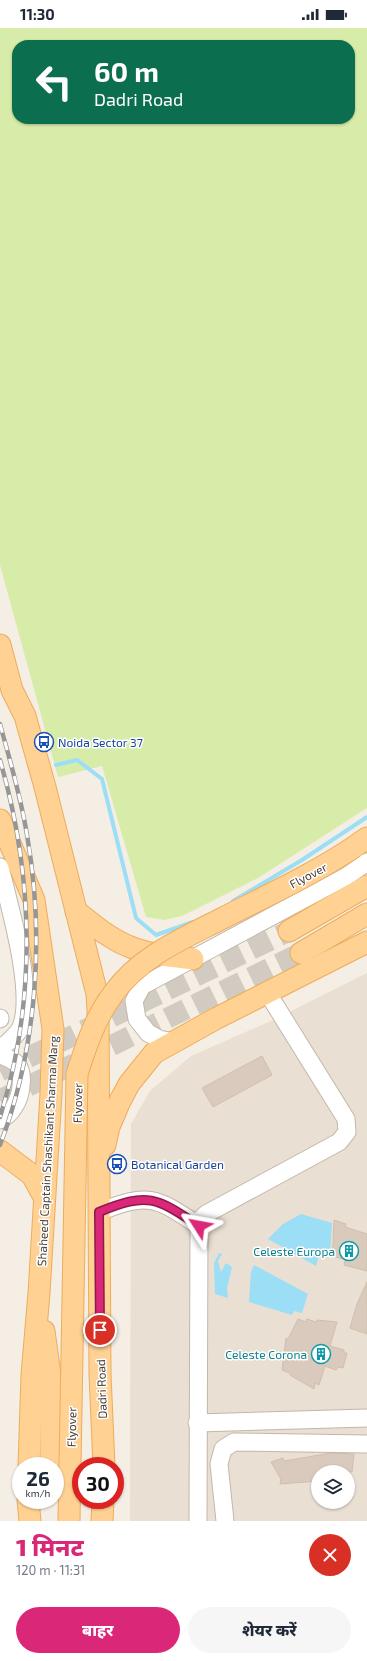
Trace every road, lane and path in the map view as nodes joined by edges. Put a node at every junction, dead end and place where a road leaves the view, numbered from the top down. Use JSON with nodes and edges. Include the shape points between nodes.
{"nodes":[{"id":1,"x":0,"y":646,"type":"edge"},
{"id":2,"x":0,"y":665,"type":"edge"},
{"id":3,"x":12,"y":690,"type":"junction"},
{"id":4,"x":0,"y":820,"type":"edge"},
{"id":5,"x":367,"y":838,"type":"edge"},
{"id":6,"x":367,"y":862,"type":"edge"},
{"id":7,"x":0,"y":867,"type":"edge"},
{"id":8,"x":367,"y":886,"type":"edge"},
{"id":9,"x":76,"y":911,"type":"junction"},
{"id":10,"x":367,"y":914,"type":"edge"},
{"id":11,"x":289,"y":931,"type":"tunnel mouth"},
{"id":12,"x":367,"y":942,"type":"edge"},
{"id":13,"x":301,"y":953,"type":"tunnel mouth"},
{"id":14,"x":192,"y":960,"type":"junction"},
{"id":15,"x":267,"y":992,"type":"junction"},
{"id":16,"x":174,"y":1042,"type":"junction"},
{"id":17,"x":0,"y":1050,"type":"edge"},
{"id":18,"x":0,"y":1055,"type":"edge"},
{"id":19,"x":0,"y":1120,"type":"edge"},
{"id":20,"x":0,"y":1151,"type":"edge"},
{"id":21,"x":99,"y":1167,"type":"junction"},
{"id":22,"x":44,"y":1197,"type":"junction"},
{"id":23,"x":99,"y":1212,"type":"junction"},
{"id":24,"x":199,"y":1226,"type":"junction"},
{"id":25,"x":39,"y":1293,"type":"junction"},
{"id":26,"x":100,"y":1374,"type":"junction"},
{"id":27,"x":367,"y":1418,"type":"edge"},
{"id":28,"x":197,"y":1423,"type":"junction"},
{"id":29,"x":367,"y":1444,"type":"edge"},
{"id":30,"x":29,"y":1457,"type":"edge"},
{"id":31,"x":51,"y":1457,"type":"edge"},
{"id":32,"x":90,"y":1457,"type":"edge"},
{"id":33,"x":104,"y":1457,"type":"edge"},
{"id":34,"x":29,"y":1509,"type":"edge"},
{"id":35,"x":103,"y":1509,"type":"edge"},
{"id":36,"x":30,"y":1521,"type":"edge"},
{"id":37,"x":69,"y":1521,"type":"edge"},
{"id":38,"x":102,"y":1521,"type":"edge"},
{"id":39,"x":198,"y":1521,"type":"edge"},
{"id":40,"x":225,"y":1521,"type":"edge"}],
"edges":[{"from":1,"to":3,"type":"main road"},
{"from":2,"to":3,"type":"main road"},
{"from":3,"to":9,"type":"main road","via":[[25,716]]},
{"from":4,"to":22,"type":"main road","name":"Shaheed Captain Shashikant Sharma Marg","via":[[34,900],[53,1029]]},
{"from":5,"to":37,"type":"main road","name":"Flyover","bridge":true,"via":[[325,867],[158,952],[135,969],[113,994],[89,1036],[77,1074]]},
{"from":6,"to":14,"type":"street","via":[[347,876]]},
{"from":7,"to":17,"type":"street","via":[[20,948],[26,1009],[21,1029]]},
{"from":8,"to":11,"type":"main road"},
{"from":9,"to":14,"type":"main road","via":[[128,946],[150,953]]},
{"from":9,"to":21,"type":"main road","via":[[94,980],[98,1009]]},
{"from":10,"to":13,"type":"main road"},
{"from":12,"to":15,"type":"main road"},
{"from":14,"to":16,"type":"street","via":[[142,986],[134,1001],[137,1019],[148,1033],[159,1039]]},
{"from":15,"to":16,"type":"main road"},
{"from":15,"to":24,"type":"street","via":[[346,1119],[347,1132],[339,1142],[206,1214]]},
{"from":16,"to":21,"type":"main road","via":[[154,1053],[129,1084],[110,1127]]},
{"from":18,"to":19,"type":"street","via":[[18,1065],[21,1078],[19,1098],[14,1107]]},
{"from":20,"to":22,"type":"main road","via":[[32,1175]]},
{"from":21,"to":23,"type":"main road","name":"Dadri Road"},
{"from":22,"to":25,"type":"main road","name":"Shaheed Captain Shashikant Sharma Marg"},
{"from":23,"to":24,"type":"street","via":[[127,1201],[149,1199],[170,1206]]},
{"from":23,"to":26,"type":"main road","name":"Dadri Road"},
{"from":24,"to":28,"type":"street"},
{"from":25,"to":30,"type":"main road","name":"Shaheed Captain Shashikant Sharma Marg","via":[[32,1375]]},
{"from":25,"to":31,"type":"main road","via":[[50,1382]]},
{"from":26,"to":32,"type":"main road","via":[[89,1390]]},
{"from":26,"to":33,"type":"main road","name":"Dadri Road"},
{"from":27,"to":28,"type":"street"},
{"from":28,"to":39,"type":"street"},
{"from":29,"to":40,"type":"street","via":[[234,1442],[223,1449],[219,1464]]},
{"from":34,"to":36,"type":"main road"},
{"from":35,"to":38,"type":"main road"}]}
